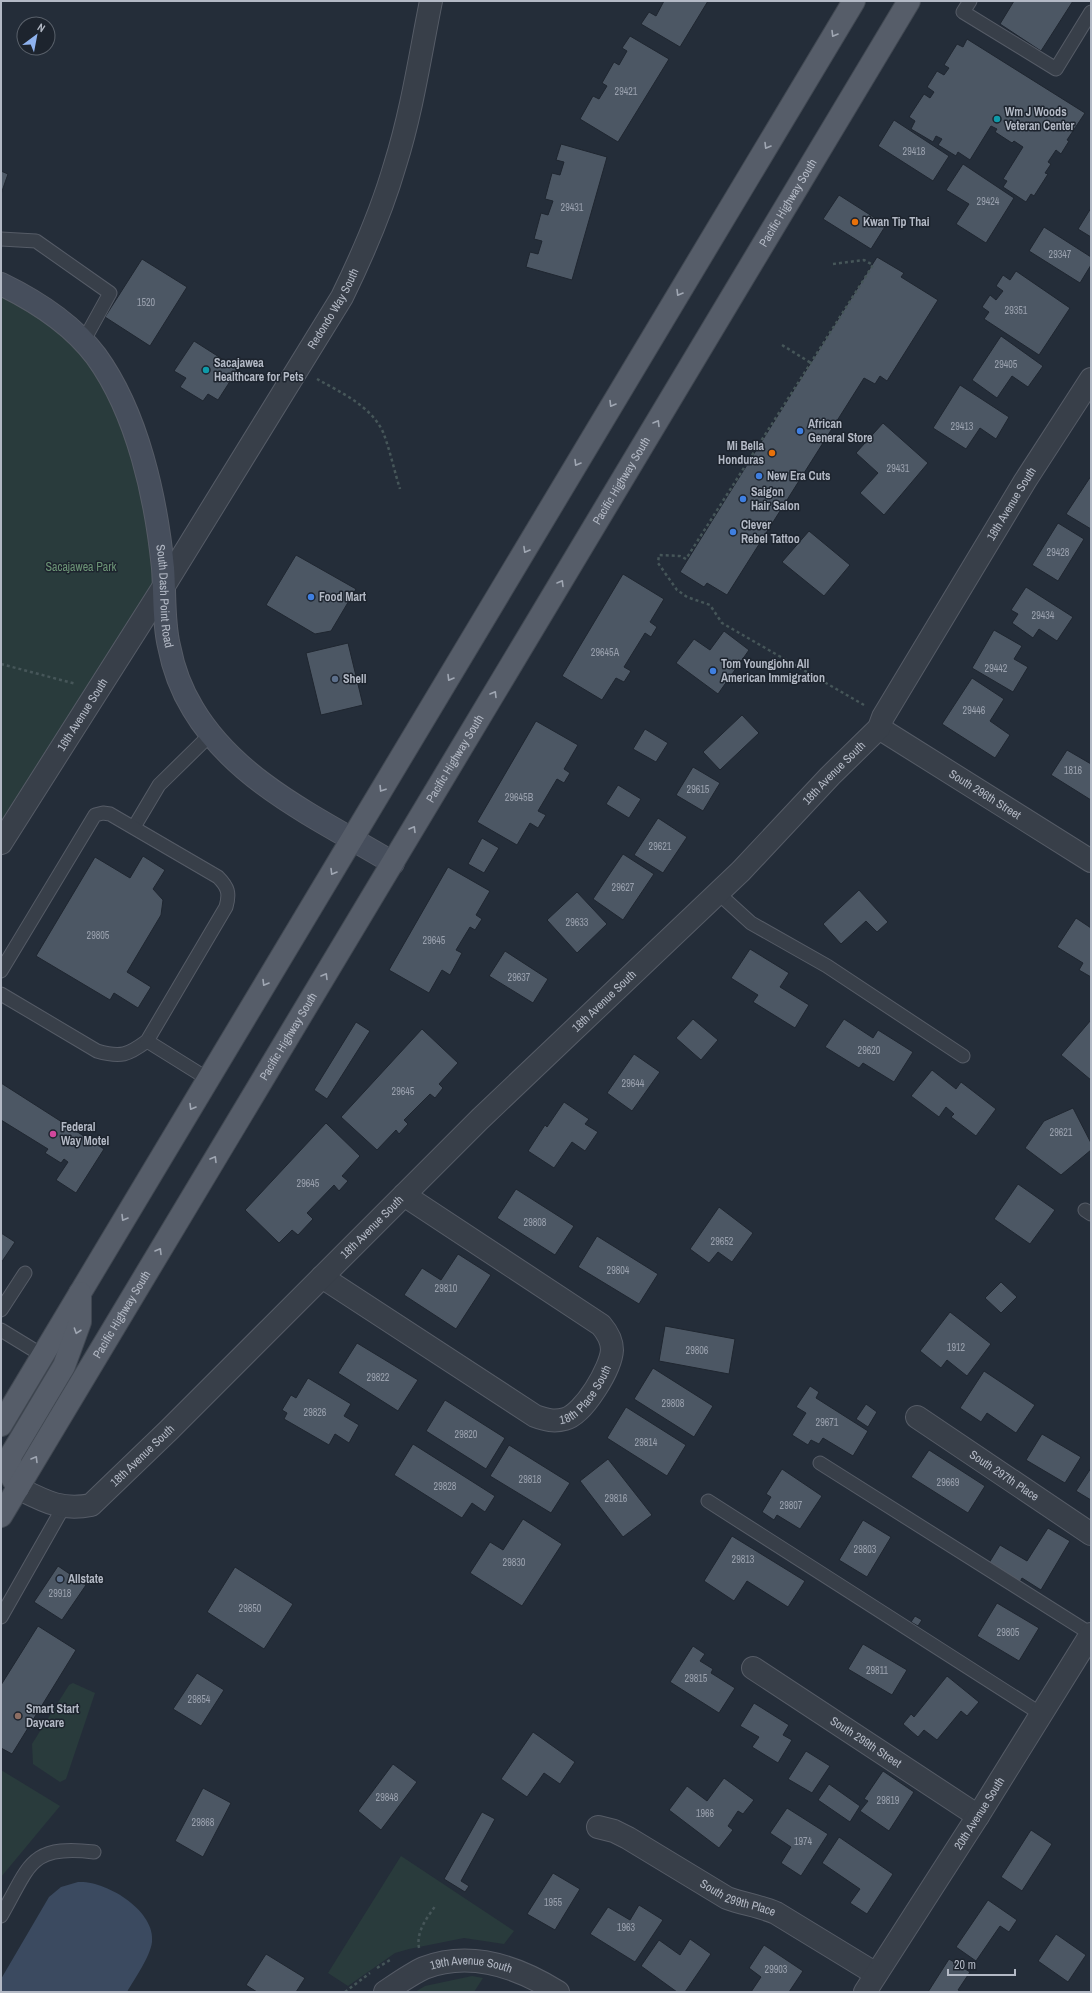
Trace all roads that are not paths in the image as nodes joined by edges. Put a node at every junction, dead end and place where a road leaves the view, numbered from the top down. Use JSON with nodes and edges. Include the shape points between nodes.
{"nodes":[{"id":1,"x":431,"y":1,"type":"edge"},
{"id":2,"x":854,"y":1,"type":"edge"},
{"id":3,"x":909,"y":1,"type":"edge"},
{"id":4,"x":970,"y":1,"type":"edge"},
{"id":5,"x":1091,"y":12,"type":"edge"},
{"id":6,"x":1,"y":239,"type":"edge"},
{"id":7,"x":1,"y":284,"type":"edge"},
{"id":8,"x":83,"y":342,"type":"junction"},
{"id":9,"x":1091,"y":379,"type":"edge"},
{"id":10,"x":164,"y":586,"type":"junction"},
{"id":11,"x":881,"y":722,"type":"junction"},
{"id":12,"x":211,"y":734,"type":"junction"},
{"id":13,"x":134,"y":827,"type":"junction"},
{"id":14,"x":352,"y":838,"type":"junction"},
{"id":15,"x":1,"y":843,"type":"edge"},
{"id":16,"x":1091,"y":861,"type":"edge"},
{"id":17,"x":392,"y":863,"type":"junction"},
{"id":18,"x":718,"y":893,"type":"junction"},
{"id":19,"x":1,"y":970,"type":"edge"},
{"id":20,"x":1,"y":994,"type":"edge"},
{"id":21,"x":147,"y":1041,"type":"junction"},
{"id":22,"x":963,"y":1056,"type":"dead end"},
{"id":23,"x":208,"y":1079,"type":"junction"},
{"id":24,"x":404,"y":1195,"type":"junction"},
{"id":25,"x":25,"y":1273,"type":"dead end"},
{"id":26,"x":322,"y":1277,"type":"junction"},
{"id":27,"x":80,"y":1293,"type":"junction"},
{"id":28,"x":1,"y":1310,"type":"edge"},
{"id":29,"x":1,"y":1330,"type":"edge"},
{"id":30,"x":42,"y":1355,"type":"junction"},
{"id":31,"x":917,"y":1417,"type":"dead end"},
{"id":32,"x":1,"y":1425,"type":"edge"},
{"id":33,"x":820,"y":1463,"type":"dead end"},
{"id":34,"x":18,"y":1488,"type":"junction"},
{"id":35,"x":708,"y":1501,"type":"dead end"},
{"id":36,"x":64,"y":1506,"type":"junction"},
{"id":37,"x":1,"y":1516,"type":"edge"},
{"id":38,"x":1091,"y":1534,"type":"edge"},
{"id":39,"x":1,"y":1617,"type":"edge"},
{"id":40,"x":1088,"y":1644,"type":"edge"},
{"id":41,"x":752,"y":1668,"type":"dead end"},
{"id":42,"x":1041,"y":1714,"type":"junction"},
{"id":43,"x":978,"y":1816,"type":"junction"},
{"id":44,"x":598,"y":1827,"type":"dead end"},
{"id":45,"x":94,"y":1852,"type":"dead end"},
{"id":46,"x":1,"y":1916,"type":"edge"},
{"id":47,"x":870,"y":1983,"type":"edge"},
{"id":48,"x":385,"y":1992,"type":"edge"},
{"id":49,"x":558,"y":1992,"type":"edge"}],
"edges":[{"from":1,"to":10,"type":"street","name":"Redondo Way South","via":[[409,113],[396,164],[359,263],[299,369]]},
{"from":2,"to":14,"type":"main road","one_way":true},
{"from":17,"to":3,"type":"main road","name":"Pacific Highway South","one_way":true},
{"from":4,"to":5,"type":"lane","via":[[963,12],[1056,69]]},
{"from":6,"to":8,"type":"lane","via":[[36,241],[110,293]]},
{"from":7,"to":8,"type":"main road","name":"South Dash Point Road","via":[[34,302]]},
{"from":8,"to":10,"type":"main road","name":"South Dash Point Road","via":[[95,354],[110,378],[136,438],[147,476]]},
{"from":9,"to":11,"type":"street","name":"18th Avenue South","via":[[1025,481]]},
{"from":10,"to":12,"type":"main road","name":"South Dash Point Road","via":[[168,646],[193,709]]},
{"from":10,"to":15,"type":"street","name":"16th Avenue South"},
{"from":11,"to":16,"type":"street","name":"South 296th Street"},
{"from":11,"to":18,"type":"street","name":"18th Avenue South"},
{"from":12,"to":13,"type":"lane","via":[[159,785]]},
{"from":12,"to":14,"type":"main road","name":"South Dash Point Road","via":[[232,758],[258,780]]},
{"from":13,"to":19,"type":"lane","via":[[110,814],[95,815]]},
{"from":13,"to":21,"type":"lane","via":[[218,877],[227,886],[229,897],[226,907]]},
{"from":14,"to":17,"type":"main road","name":"South Dash Point Road"},
{"from":14,"to":23,"type":"main road","one_way":true},
{"from":34,"to":17,"type":"main road","name":"Pacific Highway South","one_way":true},
{"from":18,"to":22,"type":"lane","via":[[751,923],[827,966]]},
{"from":18,"to":24,"type":"street","name":"18th Avenue South","via":[[480,1119]]},
{"from":20,"to":21,"type":"lane","via":[[97,1051],[114,1056],[131,1052]]},
{"from":21,"to":23,"type":"lane"},
{"from":23,"to":27,"type":"main road","one_way":true},
{"from":24,"to":26,"type":"street","name":"18th Avenue South"},
{"from":24,"to":26,"type":"street","name":"18th Place South","via":[[601,1325],[608,1333],[612,1348],[610,1360],[603,1376],[580,1411],[566,1419],[551,1421],[535,1416]]},
{"from":25,"to":28,"type":"lane"},
{"from":26,"to":36,"type":"street","name":"18th Avenue South","via":[[91,1505],[74,1508]]},
{"from":27,"to":30,"type":"main road"},
{"from":27,"to":34,"type":"main road","one_way":true,"via":[[80,1322],[64,1366],[11,1455],[8,1471]]},
{"from":29,"to":30,"type":"lane"},
{"from":30,"to":32,"type":"main road"},
{"from":31,"to":38,"type":"street","name":"South 297th Place"},
{"from":33,"to":40,"type":"lane"},
{"from":34,"to":36,"type":"street","name":"18th Avenue South","via":[[45,1501]]},
{"from":34,"to":37,"type":"main road","name":"Pacific Highway South"},
{"from":35,"to":42,"type":"lane"},
{"from":36,"to":39,"type":"lane"},
{"from":40,"to":42,"type":"street","name":"20th Avenue South"},
{"from":41,"to":43,"type":"street","name":"South 299th Street"},
{"from":42,"to":43,"type":"street","name":"20th Avenue South"},
{"from":43,"to":47,"type":"street","name":"20th Avenue South"},
{"from":44,"to":47,"type":"street","name":"South 299th Place","via":[[628,1838],[727,1898],[776,1913]]},
{"from":45,"to":46,"type":"lane","via":[[71,1849],[49,1852],[33,1862]]},
{"from":48,"to":49,"type":"street","name":"19th Avenue South","via":[[424,1968],[452,1961],[472,1960],[512,1968]]}]}
